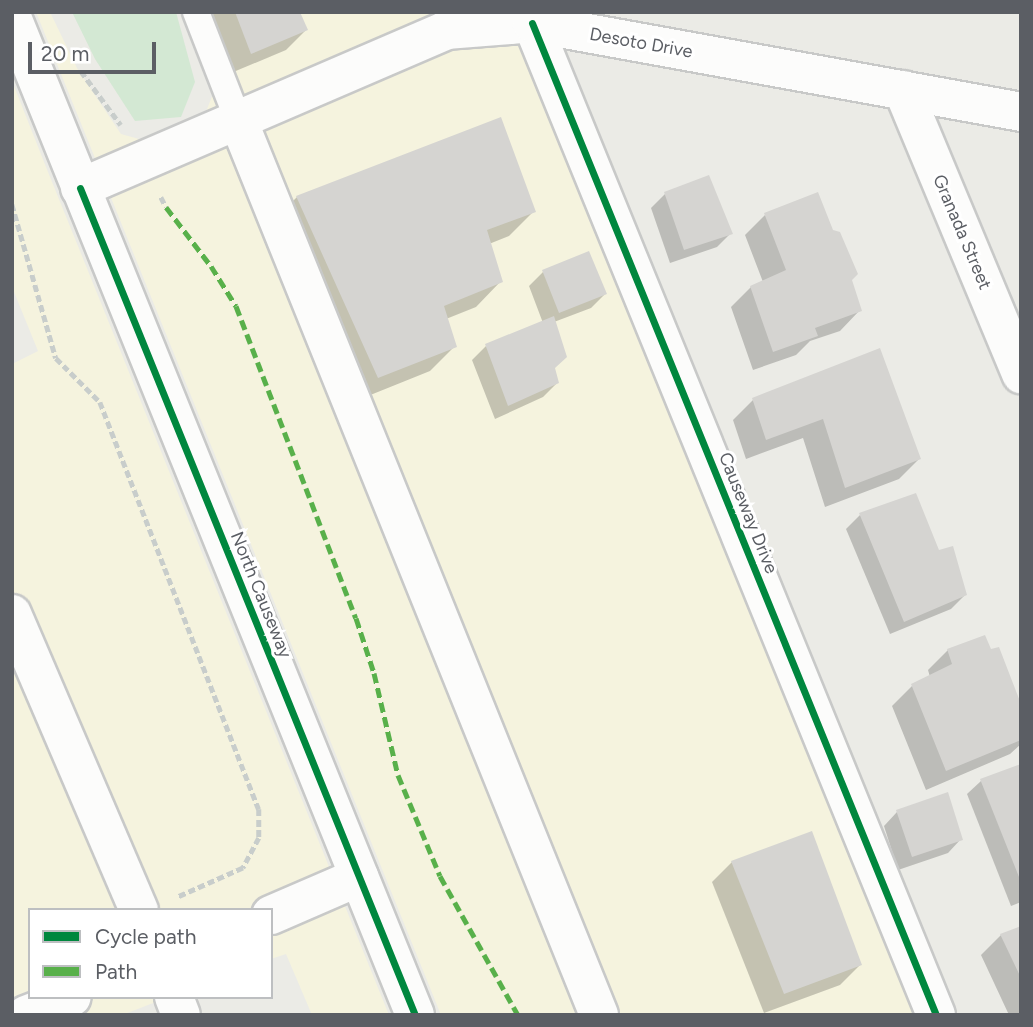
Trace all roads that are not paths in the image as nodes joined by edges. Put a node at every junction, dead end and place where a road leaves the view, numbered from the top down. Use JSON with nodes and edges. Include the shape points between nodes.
{"nodes":[{"id":1,"x":196,"y":12,"type":"edge"},
{"id":2,"x":12,"y":17,"type":"edge"},
{"id":3,"x":532,"y":23,"type":"junction"},
{"id":4,"x":903,"y":90,"type":"junction"},
{"id":5,"x":1021,"y":112,"type":"edge"},
{"id":6,"x":238,"y":120,"type":"junction"},
{"id":7,"x":80,"y":188,"type":"junction"},
{"id":8,"x":1021,"y":374,"type":"edge"},
{"id":9,"x":12,"y":614,"type":"edge"},
{"id":10,"x":359,"y":877,"type":"junction"},
{"id":11,"x":137,"y":908,"type":"edge"},
{"id":12,"x":273,"y":914,"type":"edge"},
{"id":13,"x":67,"y":999,"type":"edge"},
{"id":14,"x":26,"y":1015,"type":"edge"},
{"id":15,"x":415,"y":1015,"type":"edge"},
{"id":16,"x":599,"y":1015,"type":"edge"},
{"id":17,"x":936,"y":1015,"type":"edge"}],
"edges":[{"from":1,"to":6,"type":"lane"},
{"from":2,"to":7,"type":"street","name":"North Causeway"},
{"from":3,"to":4,"type":"street","name":"Desoto Drive"},
{"from":3,"to":6,"type":"street","name":"Desoto Drive","via":[[446,30]]},
{"from":3,"to":17,"type":"street","name":"Causeway Drive"},
{"from":4,"to":5,"type":"street","name":"Desoto Drive"},
{"from":4,"to":8,"type":"street","name":"Granada Street"},
{"from":6,"to":7,"type":"street","name":"Desoto Drive"},
{"from":6,"to":16,"type":"street"},
{"from":7,"to":10,"type":"street","name":"North Causeway"},
{"from":9,"to":11,"type":"street"},
{"from":10,"to":12,"type":"street"},
{"from":10,"to":15,"type":"street","name":"North Causeway"},
{"from":13,"to":14,"type":"street"}]}
